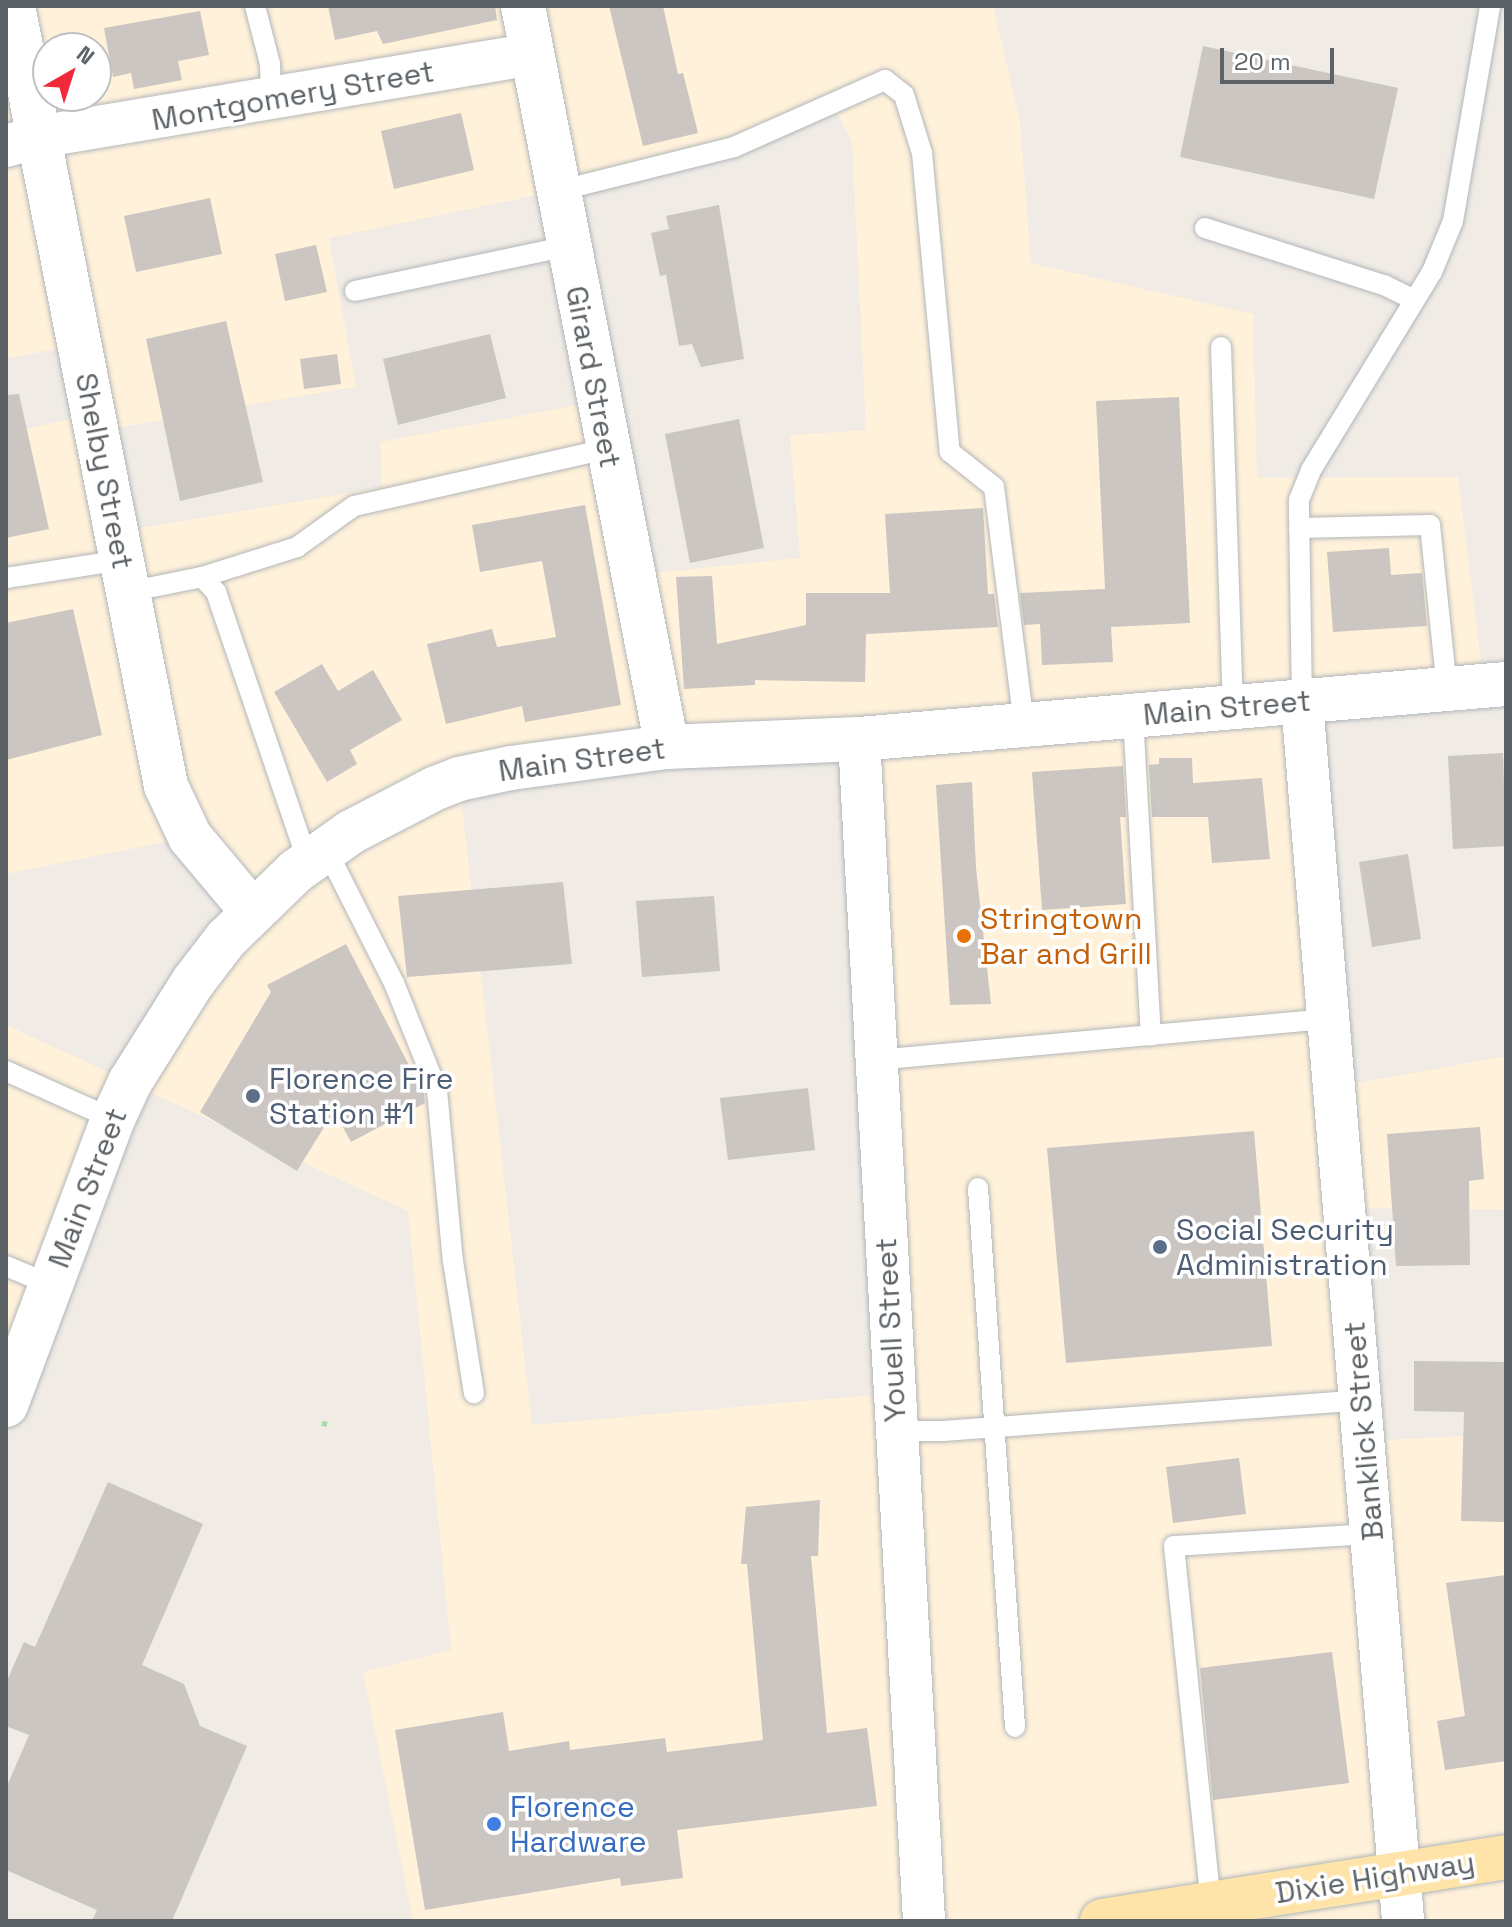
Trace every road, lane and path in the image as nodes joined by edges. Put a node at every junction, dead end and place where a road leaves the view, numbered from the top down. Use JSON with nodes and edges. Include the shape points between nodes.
{"nodes":[{"id":1,"x":13,"y":6,"type":"edge"},
{"id":2,"x":255,"y":6,"type":"edge"},
{"id":3,"x":523,"y":6,"type":"edge"},
{"id":4,"x":1490,"y":6,"type":"edge"},
{"id":5,"x":533,"y":54,"type":"junction"},
{"id":6,"x":271,"y":99,"type":"junction"},
{"id":7,"x":22,"y":141,"type":"edge"},
{"id":8,"x":558,"y":191,"type":"junction"},
{"id":9,"x":1205,"y":228,"type":"dead end"},
{"id":10,"x":569,"y":246,"type":"junction"},
{"id":11,"x":355,"y":291,"type":"dead end"},
{"id":12,"x":1415,"y":300,"type":"junction"},
{"id":13,"x":1221,"y":347,"type":"dead end"},
{"id":14,"x":606,"y":449,"type":"junction"},
{"id":15,"x":1299,"y":528,"type":"junction"},
{"id":16,"x":125,"y":576,"type":"junction"},
{"id":17,"x":202,"y":577,"type":"junction"},
{"id":18,"x":6,"y":578,"type":"edge"},
{"id":19,"x":1506,"y":684,"type":"edge"},
{"id":20,"x":1447,"y":690,"type":"junction"},
{"id":21,"x":1302,"y":702,"type":"junction"},
{"id":22,"x":1233,"y":708,"type":"junction"},
{"id":23,"x":1133,"y":716,"type":"junction"},
{"id":24,"x":1024,"y":726,"type":"junction"},
{"id":25,"x":859,"y":739,"type":"junction"},
{"id":26,"x":667,"y":747,"type":"junction"},
{"id":27,"x":317,"y":856,"type":"junction"},
{"id":28,"x":252,"y":911,"type":"junction"},
{"id":29,"x":1329,"y":1019,"type":"junction"},
{"id":30,"x":1151,"y":1035,"type":"junction"},
{"id":31,"x":876,"y":1060,"type":"junction"},
{"id":32,"x":6,"y":1071,"type":"edge"},
{"id":33,"x":113,"y":1119,"type":"junction"},
{"id":34,"x":978,"y":1188,"type":"dead end"},
{"id":35,"x":6,"y":1266,"type":"edge"},
{"id":36,"x":51,"y":1285,"type":"junction"},
{"id":37,"x":474,"y":1393,"type":"dead end"},
{"id":38,"x":1361,"y":1400,"type":"junction"},
{"id":39,"x":7,"y":1402,"type":"edge"},
{"id":40,"x":996,"y":1427,"type":"junction"},
{"id":41,"x":896,"y":1431,"type":"junction"},
{"id":42,"x":1372,"y":1534,"type":"junction"},
{"id":43,"x":1015,"y":1727,"type":"dead end"},
{"id":44,"x":1506,"y":1857,"type":"edge"},
{"id":45,"x":1402,"y":1874,"type":"junction"},
{"id":46,"x":1211,"y":1904,"type":"junction"},
{"id":47,"x":924,"y":1921,"type":"edge"},
{"id":48,"x":1102,"y":1921,"type":"edge"},
{"id":49,"x":1403,"y":1921,"type":"edge"}],
"edges":[{"from":1,"to":7,"type":"street","name":"Shelby Street"},
{"from":2,"to":6,"type":"lane","via":[[270,64]]},
{"from":3,"to":5,"type":"street","name":"Girard Street"},
{"from":4,"to":12,"type":"lane","via":[[1453,221]]},
{"from":5,"to":6,"type":"street","name":"Montgomery Street"},
{"from":5,"to":8,"type":"street","name":"Girard Street"},
{"from":6,"to":7,"type":"street","name":"Montgomery Street"},
{"from":7,"to":16,"type":"street","name":"Shelby Street"},
{"from":8,"to":10,"type":"street","name":"Girard Street"},
{"from":8,"to":24,"type":"lane","via":[[734,147],[885,80],[904,95],[922,153],[950,452],[994,487]]},
{"from":9,"to":12,"type":"lane","via":[[1384,285]]},
{"from":10,"to":11,"type":"lane"},
{"from":10,"to":14,"type":"street","name":"Girard Street"},
{"from":12,"to":15,"type":"lane","via":[[1311,470],[1299,500]]},
{"from":13,"to":22,"type":"lane"},
{"from":14,"to":17,"type":"lane","via":[[354,506],[297,547]]},
{"from":14,"to":26,"type":"street","name":"Girard Street"},
{"from":15,"to":20,"type":"lane","via":[[1430,525]]},
{"from":15,"to":21,"type":"lane"},
{"from":16,"to":17,"type":"lane"},
{"from":16,"to":18,"type":"lane"},
{"from":16,"to":28,"type":"street","name":"Shelby Street","via":[[166,786],[190,837]]},
{"from":17,"to":27,"type":"lane","via":[[216,592]]},
{"from":19,"to":20,"type":"street","name":"Main Street"},
{"from":20,"to":21,"type":"street","name":"Main Street"},
{"from":21,"to":22,"type":"street","name":"Main Street"},
{"from":21,"to":29,"type":"street","name":"Banklick Street"},
{"from":22,"to":23,"type":"street","name":"Main Street"},
{"from":23,"to":24,"type":"street","name":"Main Street"},
{"from":23,"to":30,"type":"lane"},
{"from":24,"to":25,"type":"street","name":"Main Street"},
{"from":25,"to":26,"type":"street","name":"Main Street"},
{"from":25,"to":31,"type":"street","name":"Youell Street"},
{"from":26,"to":27,"type":"street","name":"Main Street","via":[[459,779]]},
{"from":27,"to":28,"type":"street","name":"Main Street"},
{"from":27,"to":37,"type":"lane","via":[[394,983],[437,1090],[453,1261]]},
{"from":28,"to":33,"type":"street","name":"Main Street","via":[[193,982]]},
{"from":29,"to":30,"type":"lane"},
{"from":29,"to":38,"type":"street","name":"Banklick Street"},
{"from":30,"to":31,"type":"lane"},
{"from":31,"to":41,"type":"street","name":"Youell Street"},
{"from":32,"to":33,"type":"lane"},
{"from":33,"to":36,"type":"street","name":"Main Street"},
{"from":34,"to":40,"type":"lane"},
{"from":35,"to":36,"type":"lane"},
{"from":36,"to":39,"type":"street","name":"Main Street"},
{"from":38,"to":40,"type":"lane"},
{"from":38,"to":42,"type":"street","name":"Banklick Street"},
{"from":40,"to":41,"type":"lane"},
{"from":40,"to":43,"type":"lane"},
{"from":41,"to":47,"type":"street","name":"Youell Street"},
{"from":42,"to":45,"type":"street","name":"Banklick Street"},
{"from":42,"to":46,"type":"lane","via":[[1174,1546]]},
{"from":44,"to":45,"type":"main road","name":"Dixie Highway"},
{"from":45,"to":46,"type":"main road","name":"Dixie Highway"},
{"from":45,"to":49,"type":"street","name":"Banklick Street"},
{"from":46,"to":48,"type":"main road","name":"Dixie Highway"}]}
